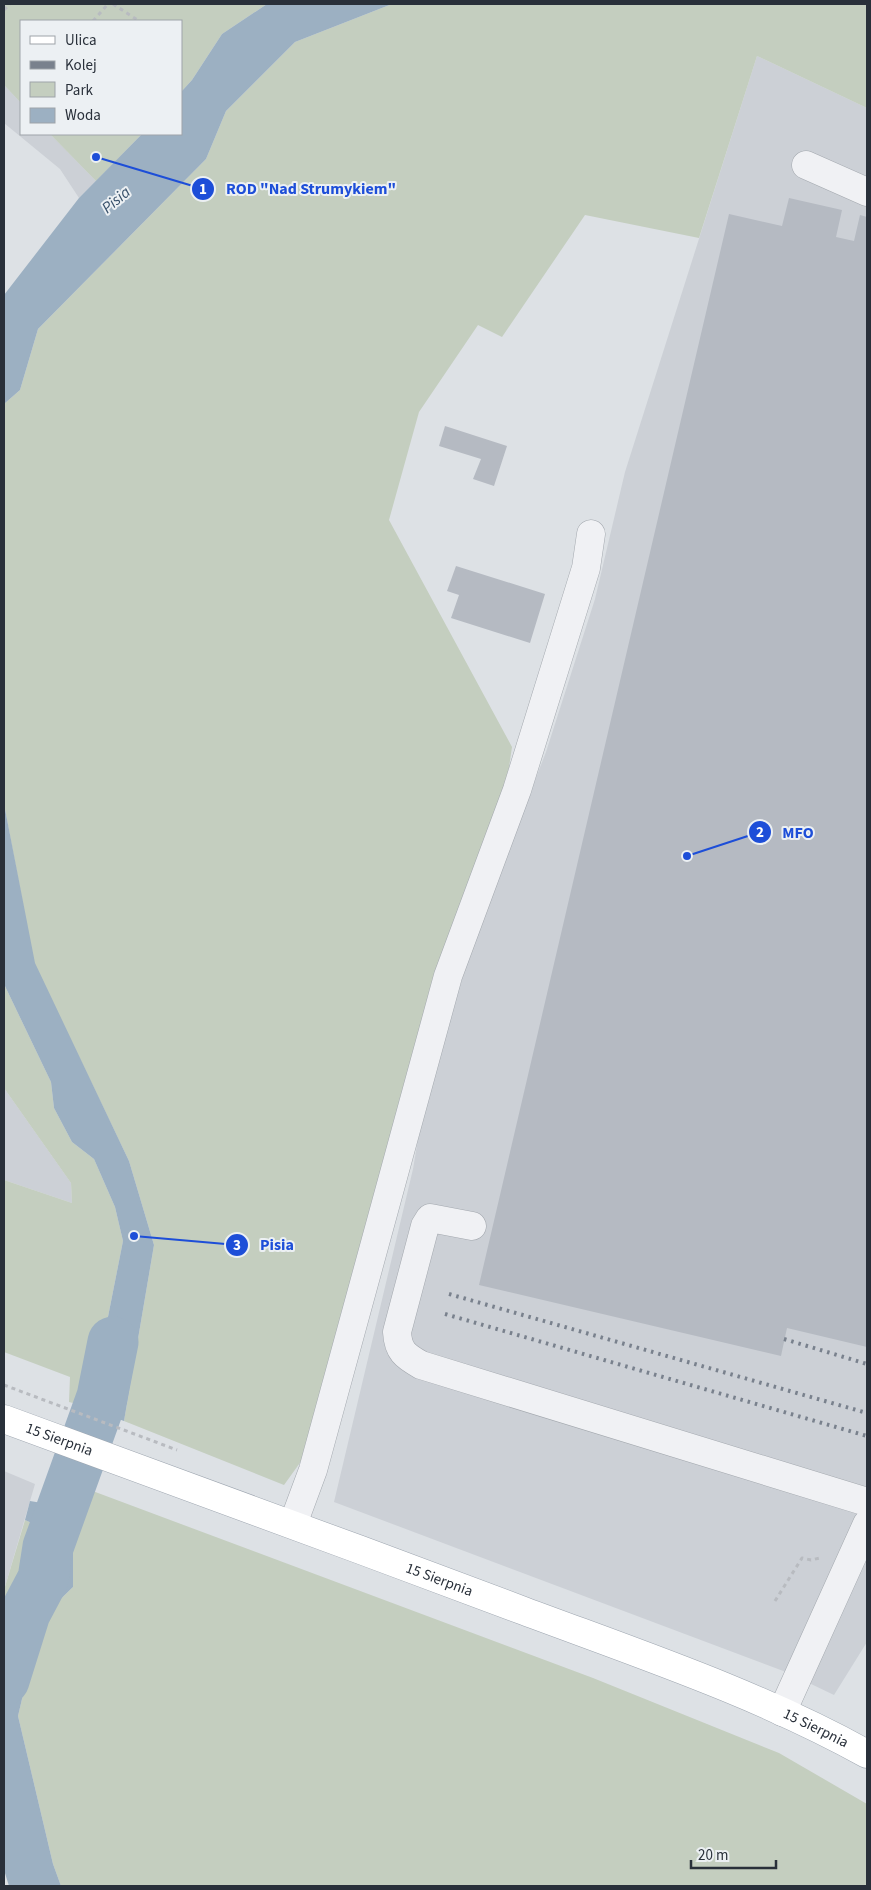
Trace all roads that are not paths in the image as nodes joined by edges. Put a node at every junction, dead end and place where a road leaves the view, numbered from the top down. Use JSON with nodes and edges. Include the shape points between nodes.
{"nodes":[{"id":1,"x":806,"y":165,"type":"dead end"},
{"id":2,"x":867,"y":192,"type":"edge"},
{"id":3,"x":591,"y":534,"type":"dead end"},
{"id":4,"x":472,"y":1226,"type":"dead end"},
{"id":5,"x":6,"y":1420,"type":"edge"},
{"id":6,"x":867,"y":1502,"type":"edge"},
{"id":7,"x":293,"y":1524,"type":"junction"},
{"id":8,"x":867,"y":1524,"type":"edge"},
{"id":9,"x":782,"y":1712,"type":"junction"},
{"id":10,"x":867,"y":1754,"type":"edge"}],
"edges":[{"from":1,"to":2,"type":"lane"},
{"from":3,"to":7,"type":"lane","via":[[586,568],[517,790],[448,976],[313,1470]]},
{"from":4,"to":6,"type":"lane","via":[[430,1218],[425,1226],[397,1332],[403,1354],[421,1365]]},
{"from":5,"to":7,"type":"main road","name":"15 Sierpnia"},
{"from":7,"to":9,"type":"main road","name":"15 Sierpnia","via":[[693,1674]]},
{"from":8,"to":9,"type":"lane"},
{"from":9,"to":10,"type":"main road","name":"15 Sierpnia"}]}
